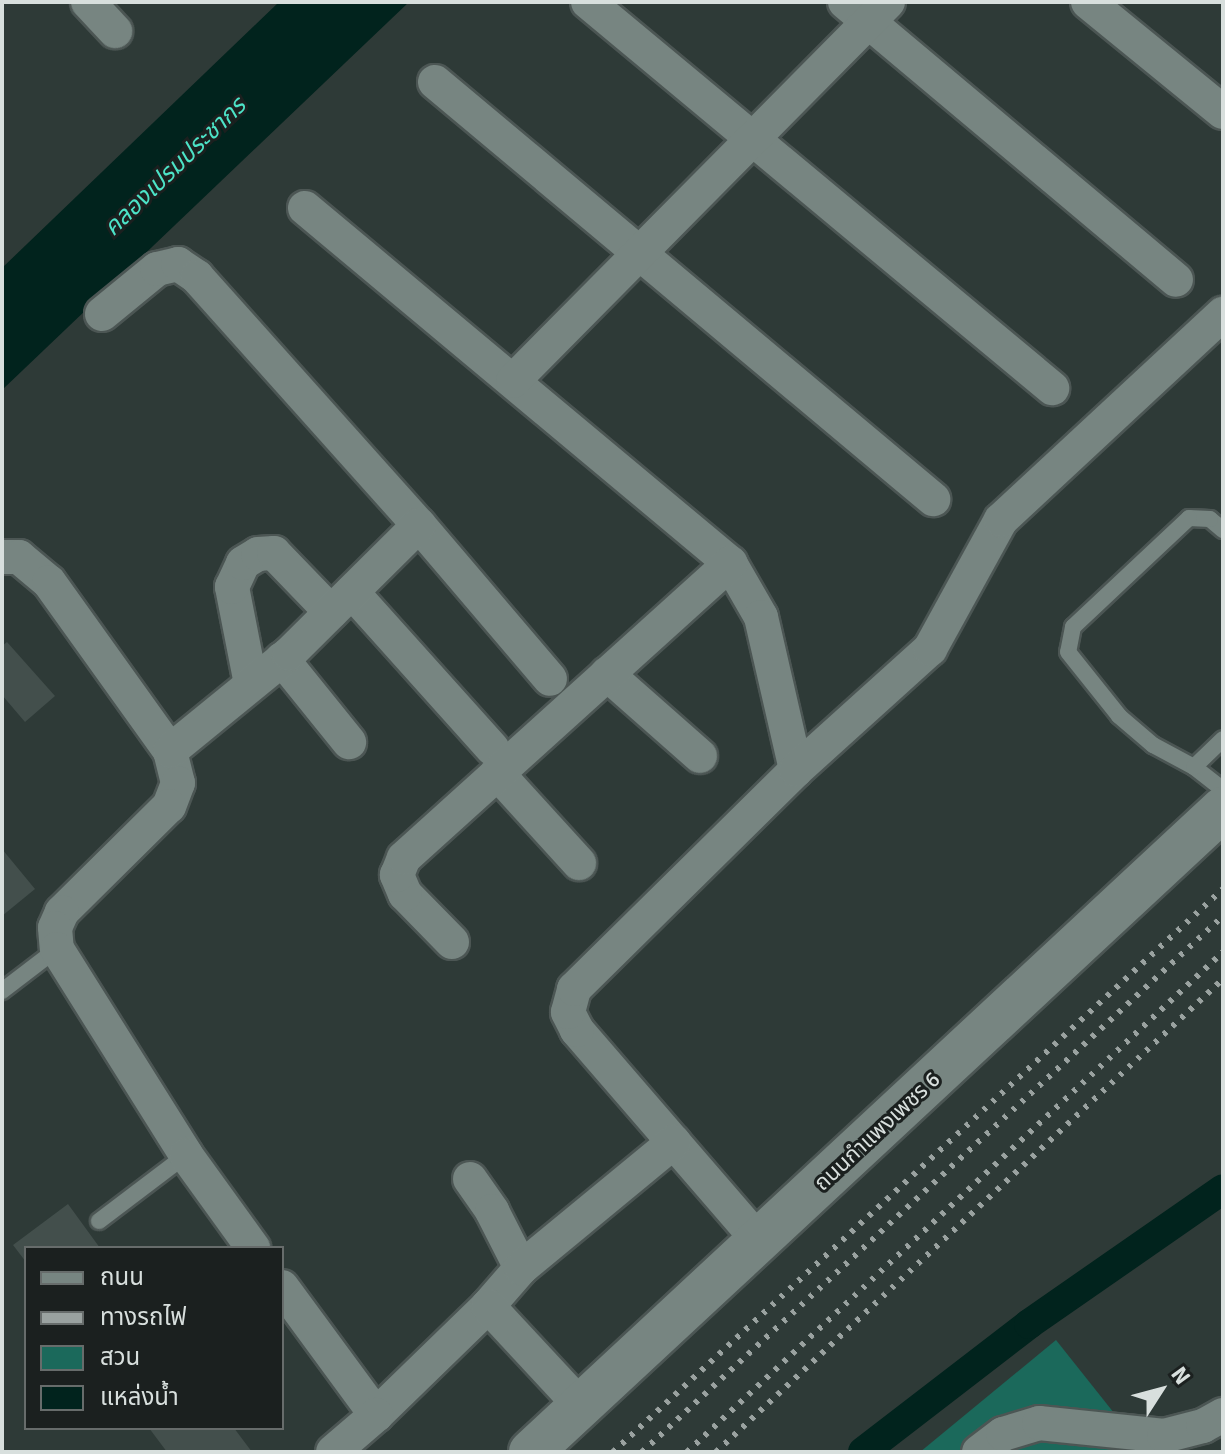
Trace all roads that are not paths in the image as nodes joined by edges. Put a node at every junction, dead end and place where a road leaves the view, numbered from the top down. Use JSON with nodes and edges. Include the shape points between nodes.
{"nodes":[{"id":1,"x":88,"y":2,"type":"edge"},
{"id":2,"x":588,"y":2,"type":"edge"},
{"id":3,"x":1088,"y":2,"type":"edge"},
{"id":4,"x":867,"y":8,"type":"edge"},
{"id":5,"x":115,"y":31,"type":"dead end"},
{"id":6,"x":435,"y":82,"type":"dead end"},
{"id":7,"x":1223,"y":112,"type":"edge"},
{"id":8,"x":752,"y":139,"type":"junction"},
{"id":9,"x":305,"y":208,"type":"dead end"},
{"id":10,"x":639,"y":253,"type":"junction"},
{"id":11,"x":1176,"y":280,"type":"dead end"},
{"id":12,"x":102,"y":314,"type":"dead end"},
{"id":13,"x":1223,"y":314,"type":"edge"},
{"id":14,"x":513,"y":381,"type":"junction"},
{"id":15,"x":1052,"y":388,"type":"dead end"},
{"id":16,"x":933,"y":499,"type":"dead end"},
{"id":17,"x":419,"y":525,"type":"junction"},
{"id":18,"x":1223,"y":530,"type":"edge"},
{"id":19,"x":2,"y":557,"type":"edge"},
{"id":20,"x":730,"y":563,"type":"junction"},
{"id":21,"x":341,"y":602,"type":"junction"},
{"id":22,"x":282,"y":659,"type":"junction"},
{"id":23,"x":607,"y":674,"type":"junction"},
{"id":24,"x":550,"y":679,"type":"dead end"},
{"id":25,"x":251,"y":684,"type":"junction"},
{"id":26,"x":1223,"y":739,"type":"edge"},
{"id":27,"x":349,"y":742,"type":"dead end"},
{"id":28,"x":170,"y":751,"type":"junction"},
{"id":29,"x":700,"y":756,"type":"dead end"},
{"id":30,"x":494,"y":760,"type":"junction"},
{"id":31,"x":1194,"y":767,"type":"junction"},
{"id":32,"x":796,"y":770,"type":"junction"},
{"id":33,"x":1223,"y":790,"type":"edge"},
{"id":34,"x":1223,"y":809,"type":"edge"},
{"id":35,"x":579,"y":863,"type":"dead end"},
{"id":36,"x":452,"y":942,"type":"dead end"},
{"id":37,"x":57,"y":949,"type":"junction"},
{"id":38,"x":2,"y":991,"type":"edge"},
{"id":39,"x":674,"y":1142,"type":"junction"},
{"id":40,"x":186,"y":1155,"type":"junction"},
{"id":41,"x":470,"y":1179,"type":"dead end"},
{"id":42,"x":99,"y":1221,"type":"dead end"},
{"id":43,"x":759,"y":1241,"type":"junction"},
{"id":44,"x":252,"y":1246,"type":"edge"},
{"id":45,"x":521,"y":1268,"type":"junction"},
{"id":46,"x":284,"y":1290,"type":"edge"},
{"id":47,"x":488,"y":1306,"type":"junction"},
{"id":48,"x":581,"y":1406,"type":"junction"},
{"id":49,"x":376,"y":1415,"type":"junction"},
{"id":50,"x":1223,"y":1415,"type":"edge"},
{"id":51,"x":333,"y":1452,"type":"edge"},
{"id":52,"x":531,"y":1452,"type":"edge"},
{"id":53,"x":979,"y":1452,"type":"edge"}],
"edges":[{"from":1,"to":5,"type":"street"},
{"from":2,"to":8,"type":"street"},
{"from":3,"to":7,"type":"street"},
{"from":4,"to":8,"type":"street"},
{"from":4,"to":11,"type":"street"},
{"from":6,"to":10,"type":"street"},
{"from":8,"to":10,"type":"street"},
{"from":8,"to":15,"type":"street"},
{"from":9,"to":14,"type":"street"},
{"from":10,"to":14,"type":"street"},
{"from":10,"to":16,"type":"street"},
{"from":12,"to":17,"type":"street","via":[[157,269],[178,264],[197,277]]},
{"from":13,"to":32,"type":"street","via":[[1001,520],[930,649]]},
{"from":14,"to":20,"type":"street"},
{"from":17,"to":21,"type":"street"},
{"from":17,"to":24,"type":"street"},
{"from":18,"to":31,"type":"lane","via":[[1210,519],[1189,518],[1073,627],[1068,638],[1068,652],[1119,716],[1153,745]]},
{"from":19,"to":28,"type":"street","via":[[19,557],[49,582]]},
{"from":20,"to":23,"type":"street"},
{"from":20,"to":32,"type":"street","via":[[761,617]]},
{"from":21,"to":22,"type":"street"},
{"from":21,"to":25,"type":"street","via":[[274,553],[243,563],[232,587]]},
{"from":21,"to":30,"type":"street"},
{"from":22,"to":25,"type":"street"},
{"from":22,"to":27,"type":"street"},
{"from":23,"to":29,"type":"street"},
{"from":23,"to":30,"type":"street"},
{"from":25,"to":28,"type":"street"},
{"from":26,"to":31,"type":"lane"},
{"from":28,"to":37,"type":"street","via":[[178,783],[169,806],[62,912],[55,928]]},
{"from":30,"to":35,"type":"street"},
{"from":30,"to":36,"type":"street","via":[[404,858],[397,875],[405,894]]},
{"from":31,"to":33,"type":"lane"},
{"from":32,"to":39,"type":"street","via":[[574,989],[568,1012],[577,1030]]},
{"from":34,"to":43,"type":"main road","name":"ถนนกำแพงเพชร 6"},
{"from":37,"to":38,"type":"lane"},
{"from":37,"to":40,"type":"street"},
{"from":39,"to":43,"type":"street"},
{"from":39,"to":45,"type":"street"},
{"from":40,"to":42,"type":"lane"},
{"from":40,"to":44,"type":"street"},
{"from":41,"to":45,"type":"street"},
{"from":43,"to":48,"type":"main road","name":"ถนนกำแพงเพชร 6"},
{"from":45,"to":47,"type":"street"},
{"from":46,"to":49,"type":"street"},
{"from":47,"to":48,"type":"street"},
{"from":47,"to":49,"type":"street"},
{"from":48,"to":52,"type":"main road","name":"ถนนกำแพงเพชร 6"},
{"from":49,"to":51,"type":"street"},
{"from":50,"to":53,"type":"street","via":[[1164,1436],[1039,1423],[1003,1434]]}]}
